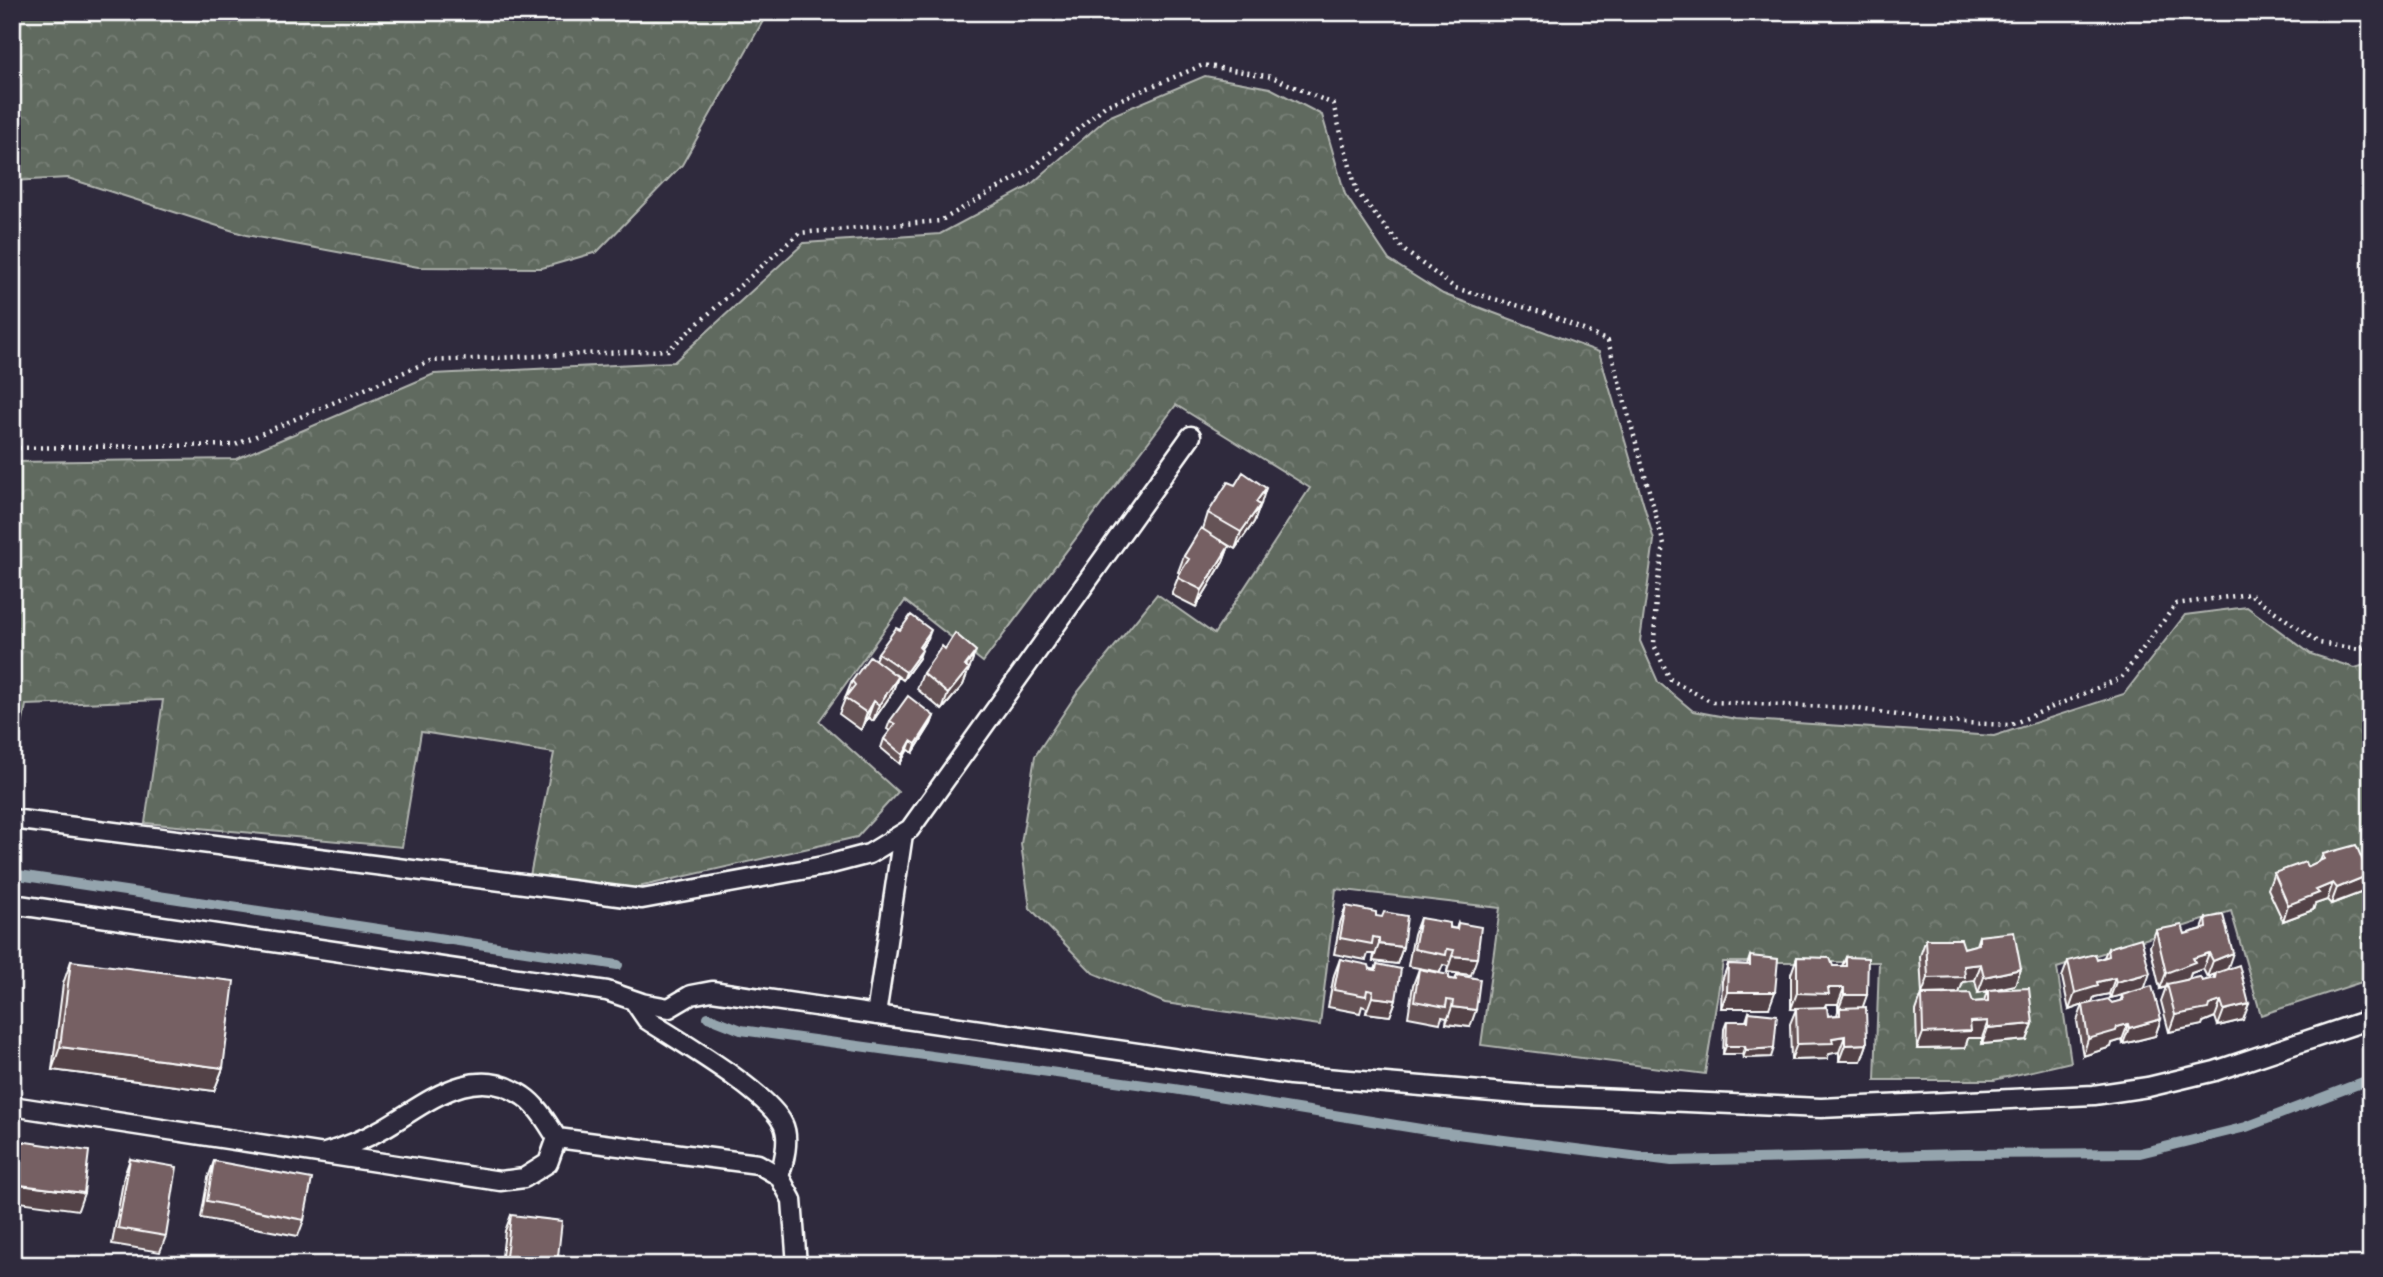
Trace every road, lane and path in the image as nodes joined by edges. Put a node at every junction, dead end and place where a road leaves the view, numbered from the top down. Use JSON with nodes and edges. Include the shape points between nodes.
{"nodes":[{"id":1,"x":1191,"y":436,"type":"dead end"},
{"id":2,"x":12,"y":448,"type":"edge"},
{"id":3,"x":2371,"y":645,"type":"edge"},
{"id":4,"x":12,"y":819,"type":"edge"},
{"id":5,"x":903,"y":834,"type":"junction"},
{"id":6,"x":12,"y":904,"type":"edge"},
{"id":7,"x":634,"y":1001,"type":"junction"},
{"id":8,"x":876,"y":1015,"type":"junction"},
{"id":9,"x":2371,"y":1019,"type":"edge"},
{"id":10,"x":12,"y":1106,"type":"edge"},
{"id":11,"x":557,"y":1138,"type":"junction"},
{"id":12,"x":325,"y":1153,"type":"junction"},
{"id":13,"x":779,"y":1176,"type":"junction"},
{"id":14,"x":797,"y":1265,"type":"edge"}],
"edges":[{"from":1,"to":5,"type":"lane","via":[[911,829]]},
{"from":2,"to":3,"type":"path","via":[[234,445],[430,361],[668,350],[799,233],[940,221],[1030,170],[1105,106],[1203,65],[1272,77],[1332,104],[1357,192],[1405,250],[1455,288],[1548,314],[1608,341],[1664,545],[1654,645],[1670,679],[1712,702],[1852,708],[1944,722],[2010,725],[2121,678],[2176,604],[2250,594],[2319,643],[2358,649]]},
{"from":4,"to":5,"type":"lane","via":[[642,898],[869,855]]},
{"from":5,"to":8,"type":"lane"},
{"from":6,"to":7,"type":"lane","via":[[607,991]]},
{"from":7,"to":8,"type":"lane","via":[[669,1008],[691,995],[712,991]]},
{"from":7,"to":13,"type":"lane","via":[[647,1020],[765,1100],[784,1125],[785,1160]]},
{"from":8,"to":9,"type":"lane","via":[[1290,1075],[1529,1096],[1821,1108],[2094,1095],[2148,1087],[2215,1071]]},
{"from":10,"to":12,"type":"lane"},
{"from":11,"to":12,"type":"lane","via":[[548,1163],[524,1178],[500,1181]]},
{"from":11,"to":12,"type":"lane","via":[[523,1095],[496,1084],[471,1083],[444,1091],[351,1145]]},
{"from":11,"to":13,"type":"lane","via":[[758,1164]]},
{"from":13,"to":14,"type":"lane","via":[[792,1200]]}]}
